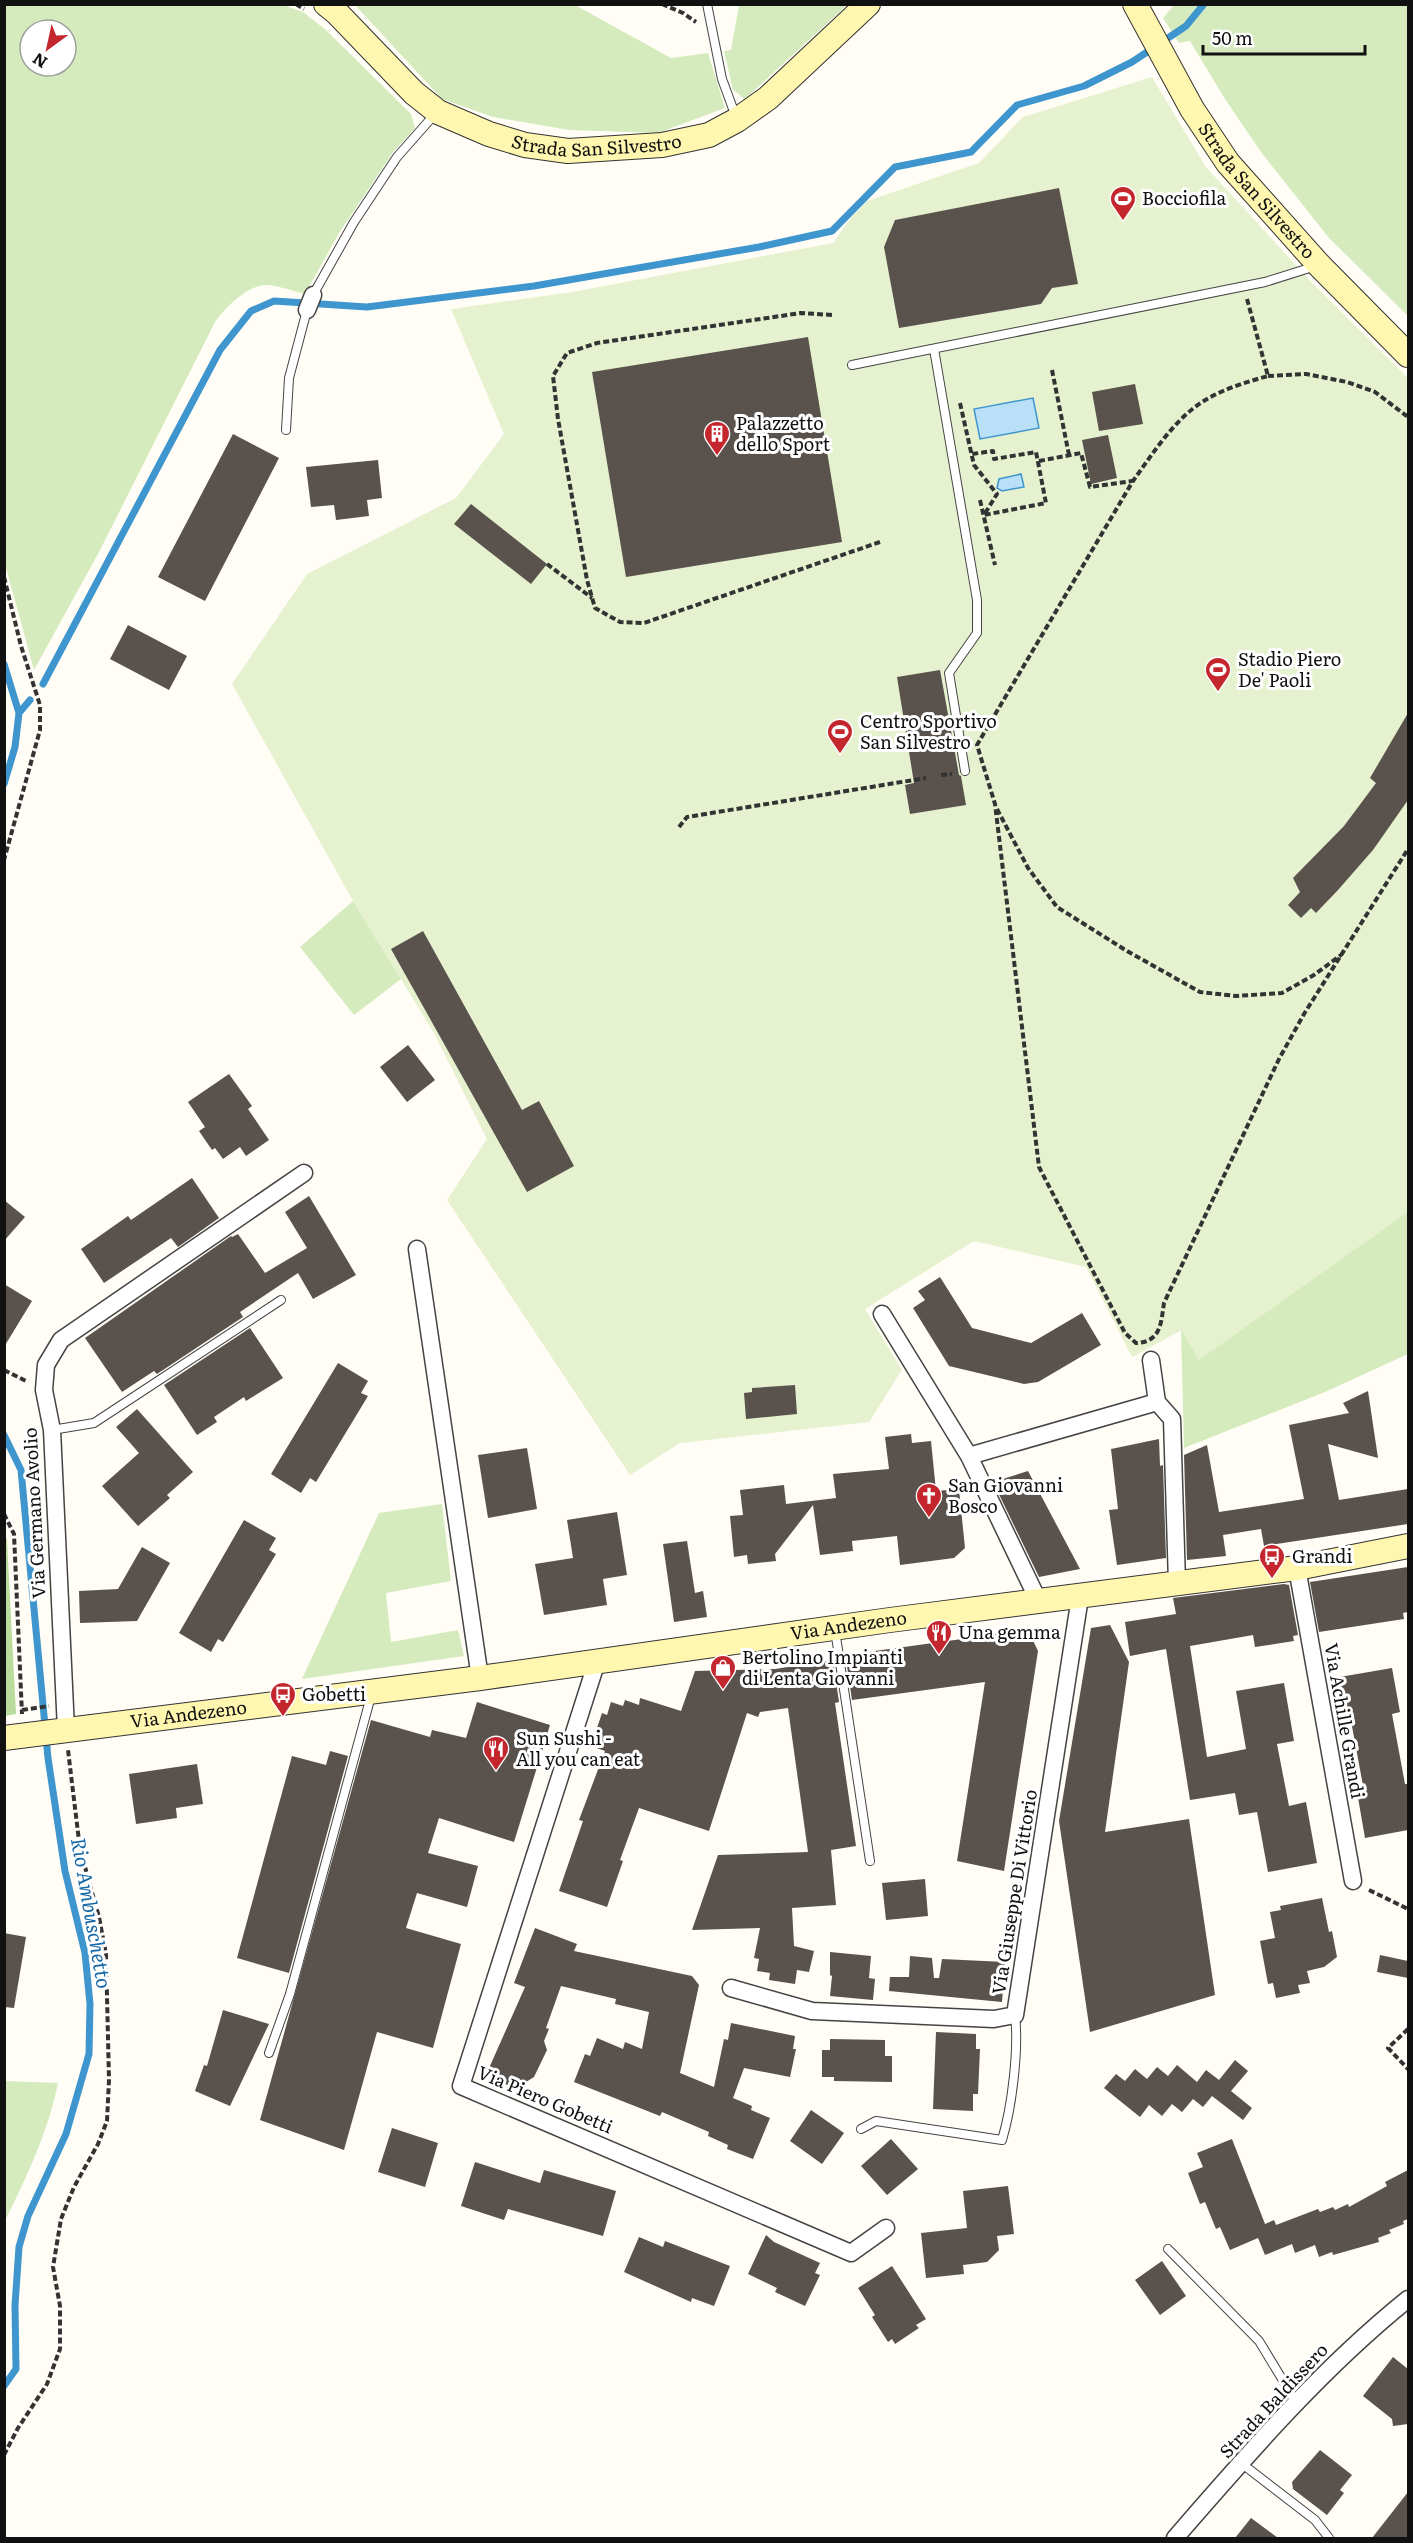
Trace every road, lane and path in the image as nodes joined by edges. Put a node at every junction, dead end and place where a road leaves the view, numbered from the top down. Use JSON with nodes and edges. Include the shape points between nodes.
{"nodes":[{"id":1,"x":296,"y":4,"type":"edge"},
{"id":2,"x":662,"y":4,"type":"edge"},
{"id":3,"x":706,"y":4,"type":"edge"},
{"id":4,"x":868,"y":4,"type":"edge"},
{"id":5,"x":1135,"y":4,"type":"edge"},
{"id":6,"x":319,"y":9,"type":"edge"},
{"id":7,"x":711,"y":33,"type":"junction"},
{"id":8,"x":438,"y":112,"type":"junction"},
{"id":9,"x":737,"y":120,"type":"junction"},
{"id":10,"x":1319,"y":264,"type":"junction"},
{"id":11,"x":1244,"y":286,"type":"junction"},
{"id":12,"x":832,"y":315,"type":"dead end"},
{"id":13,"x":934,"y":349,"type":"junction"},
{"id":14,"x":1408,"y":355,"type":"edge"},
{"id":15,"x":852,"y":365,"type":"dead end"},
{"id":16,"x":1052,"y":370,"type":"dead end"},
{"id":17,"x":1268,"y":376,"type":"junction"},
{"id":18,"x":959,"y":398,"type":"dead end"},
{"id":19,"x":1408,"y":417,"type":"edge"},
{"id":20,"x":286,"y":430,"type":"dead end"},
{"id":21,"x":972,"y":454,"type":"junction"},
{"id":22,"x":1069,"y":455,"type":"junction"},
{"id":23,"x":1039,"y":461,"type":"junction"},
{"id":24,"x":1133,"y":481,"type":"junction"},
{"id":25,"x":980,"y":500,"type":"dead end"},
{"id":26,"x":984,"y":515,"type":"junction"},
{"id":27,"x":880,"y":542,"type":"dead end"},
{"id":28,"x":547,"y":564,"type":"dead end"},
{"id":29,"x":995,"y":565,"type":"dead end"},
{"id":30,"x":4,"y":577,"type":"edge"},
{"id":31,"x":592,"y":598,"type":"junction"},
{"id":32,"x":965,"y":771,"type":"dead end"},
{"id":33,"x":926,"y":778,"type":"dead end"},
{"id":34,"x":995,"y":804,"type":"junction"},
{"id":35,"x":679,"y":826,"type":"dead end"},
{"id":36,"x":1408,"y":849,"type":"edge"},
{"id":37,"x":4,"y":860,"type":"edge"},
{"id":38,"x":1344,"y":953,"type":"junction"},
{"id":39,"x":304,"y":1173,"type":"dead end"},
{"id":40,"x":417,"y":1249,"type":"dead end"},
{"id":41,"x":281,"y":1300,"type":"dead end"},
{"id":42,"x":882,"y":1314,"type":"dead end"},
{"id":43,"x":1151,"y":1360,"type":"dead end"},
{"id":44,"x":1157,"y":1402,"type":"junction"},
{"id":45,"x":52,"y":1430,"type":"junction"},
{"id":46,"x":969,"y":1456,"type":"junction"},
{"id":47,"x":4,"y":1514,"type":"edge"},
{"id":48,"x":1408,"y":1546,"type":"edge"},
{"id":49,"x":1297,"y":1568,"type":"junction"},
{"id":50,"x":1177,"y":1583,"type":"junction"},
{"id":51,"x":1080,"y":1597,"type":"junction"},
{"id":52,"x":1039,"y":1602,"type":"junction"},
{"id":53,"x":835,"y":1627,"type":"junction"},
{"id":54,"x":597,"y":1661,"type":"junction"},
{"id":55,"x":480,"y":1678,"type":"junction"},
{"id":56,"x":373,"y":1691,"type":"junction"},
{"id":57,"x":55,"y":1705,"type":"dead end"},
{"id":58,"x":22,"y":1710,"type":"junction"},
{"id":59,"x":66,"y":1730,"type":"junction"},
{"id":60,"x":14,"y":1737,"type":"edge"},
{"id":61,"x":870,"y":1861,"type":"dead end"},
{"id":62,"x":1353,"y":1881,"type":"joint"},
{"id":63,"x":1408,"y":1909,"type":"edge"},
{"id":64,"x":731,"y":1988,"type":"dead end"},
{"id":65,"x":1016,"y":2014,"type":"junction"},
{"id":66,"x":1408,"y":2029,"type":"edge"},
{"id":67,"x":269,"y":2053,"type":"dead end"},
{"id":68,"x":1408,"y":2069,"type":"edge"},
{"id":69,"x":861,"y":2129,"type":"dead end"},
{"id":70,"x":886,"y":2228,"type":"dead end"},
{"id":71,"x":1168,"y":2249,"type":"dead end"},
{"id":72,"x":1408,"y":2301,"type":"edge"},
{"id":73,"x":1296,"y":2402,"type":"junction"},
{"id":74,"x":4,"y":2455,"type":"edge"},
{"id":75,"x":1241,"y":2463,"type":"junction"},
{"id":76,"x":1175,"y":2538,"type":"edge"},
{"id":77,"x":1329,"y":2538,"type":"edge"}],
"edges":[{"from":1,"to":6,"type":"path"},
{"from":2,"to":7,"type":"path"},
{"from":3,"to":7,"type":"lane"},
{"from":4,"to":9,"type":"main road","name":"Strada San Silvestro","via":[[768,98]]},
{"from":5,"to":10,"type":"main road","name":"Strada San Silvestro","via":[[1192,109],[1228,163]]},
{"from":6,"to":8,"type":"main road","name":"Strada San Silvestro","via":[[337,13],[414,93]]},
{"from":7,"to":9,"type":"lane"},
{"from":8,"to":9,"type":"main road","name":"Strada San Silvestro","via":[[525,145],[568,151],[662,145],[709,135]]},
{"from":8,"to":20,"type":"lane","via":[[397,157],[354,222],[310,303],[289,378]]},
{"from":10,"to":11,"type":"lane"},
{"from":10,"to":14,"type":"main road","name":"Strada San Silvestro"},
{"from":11,"to":13,"type":"lane"},
{"from":11,"to":17,"type":"path"},
{"from":12,"to":31,"type":"path","via":[[801,313],[597,343],[567,353],[553,376]]},
{"from":13,"to":15,"type":"lane"},
{"from":13,"to":32,"type":"lane","via":[[977,600],[977,633],[949,673]]},
{"from":16,"to":22,"type":"path"},
{"from":17,"to":19,"type":"path","via":[[1306,374],[1347,382],[1375,392]]},
{"from":17,"to":24,"type":"path","via":[[1235,385],[1195,407],[1163,440]]},
{"from":18,"to":21,"type":"path"},
{"from":21,"to":23,"type":"path","via":[[993,451],[994,459],[1036,452]]},
{"from":21,"to":26,"type":"path","via":[[974,465],[997,494]]},
{"from":22,"to":23,"type":"path"},
{"from":22,"to":24,"type":"path","via":[[1081,453],[1090,487]]},
{"from":23,"to":26,"type":"path","via":[[1046,503]]},
{"from":24,"to":34,"type":"path","via":[[977,745]]},
{"from":25,"to":26,"type":"path"},
{"from":26,"to":29,"type":"path"},
{"from":27,"to":31,"type":"path","via":[[644,624],[620,622],[595,608]]},
{"from":28,"to":31,"type":"path"},
{"from":30,"to":37,"type":"path","via":[[40,705],[40,730]]},
{"from":33,"to":35,"type":"path","via":[[687,817]]},
{"from":34,"to":38,"type":"path","via":[[1028,868],[1058,907],[1200,992],[1236,996],[1282,993]]},
{"from":34,"to":38,"type":"path","via":[[1039,1167],[1125,1333],[1136,1343],[1147,1342],[1161,1326],[1164,1303],[1280,1059]]},
{"from":36,"to":38,"type":"path"},
{"from":39,"to":45,"type":"street","name":"Via Germano Avolio","via":[[61,1340],[46,1365],[44,1390]]},
{"from":40,"to":55,"type":"street"},
{"from":41,"to":45,"type":"lane","via":[[94,1423]]},
{"from":42,"to":46,"type":"street"},
{"from":43,"to":44,"type":"street"},
{"from":44,"to":46,"type":"street"},
{"from":44,"to":50,"type":"street","via":[[1172,1419]]},
{"from":45,"to":59,"type":"street","name":"Via Germano Avolio"},
{"from":46,"to":52,"type":"street"},
{"from":47,"to":58,"type":"path","via":[[14,1534]]},
{"from":48,"to":49,"type":"main road","name":"Via Andezeno"},
{"from":49,"to":50,"type":"main road","name":"Via Andezeno"},
{"from":49,"to":62,"type":"street","name":"Via Achille Grandi"},
{"from":50,"to":51,"type":"main road","name":"Via Andezeno"},
{"from":51,"to":52,"type":"main road","name":"Via Andezeno"},
{"from":51,"to":65,"type":"street","name":"Via Giuseppe Di Vittorio"},
{"from":52,"to":53,"type":"main road","name":"Via Andezeno"},
{"from":53,"to":54,"type":"main road","name":"Via Andezeno"},
{"from":53,"to":61,"type":"lane"},
{"from":54,"to":55,"type":"main road","name":"Via Andezeno"},
{"from":54,"to":70,"type":"street","name":"Via Piero Gobetti","via":[[461,2086],[851,2253]]},
{"from":55,"to":56,"type":"main road","name":"Via Andezeno"},
{"from":56,"to":59,"type":"main road","name":"Via Andezeno"},
{"from":56,"to":67,"type":"lane","via":[[290,1994]]},
{"from":57,"to":58,"type":"path"},
{"from":58,"to":60,"type":"path"},
{"from":59,"to":60,"type":"main road","name":"Via Andezeno"},
{"from":59,"to":74,"type":"path","via":[[80,1849],[106,1954],[107,2121],[61,2219],[53,2267],[60,2306],[60,2349],[46,2384]]},
{"from":62,"to":63,"type":"path"},
{"from":64,"to":65,"type":"street","name":"Via Giuseppe Di Vittorio","via":[[812,2011],[994,2019]]},
{"from":65,"to":69,"type":"lane","via":[[1007,2123],[1002,2140],[876,2121]]},
{"from":66,"to":68,"type":"path","via":[[1388,2048]]},
{"from":71,"to":73,"type":"lane","via":[[1259,2341]]},
{"from":72,"to":73,"type":"street","name":"Strada Baldissero","via":[[1363,2337]]},
{"from":73,"to":75,"type":"street","name":"Strada Baldissero"},
{"from":75,"to":76,"type":"street","name":"Strada Baldissero"},
{"from":75,"to":77,"type":"lane","via":[[1314,2520]]}]}
